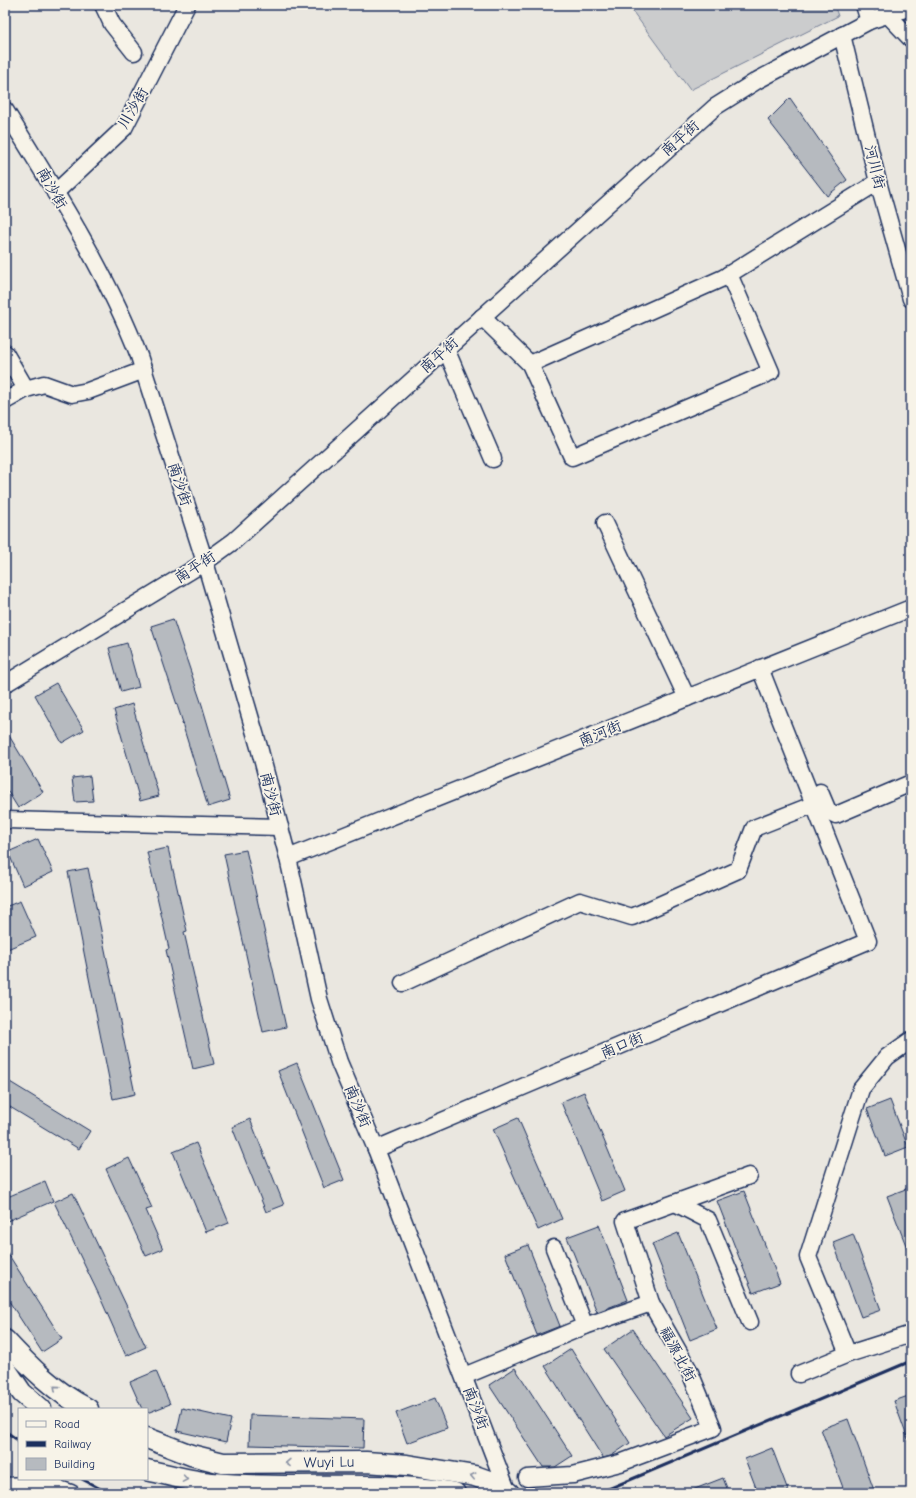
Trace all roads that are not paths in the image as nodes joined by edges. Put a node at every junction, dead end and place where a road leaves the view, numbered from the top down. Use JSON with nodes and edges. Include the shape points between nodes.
{"nodes":[{"id":1,"x":103,"y":5,"type":"edge"},
{"id":2,"x":187,"y":5,"type":"edge"},
{"id":3,"x":864,"y":5,"type":"edge"},
{"id":4,"x":911,"y":8,"type":"edge"},
{"id":5,"x":888,"y":15,"type":"junction"},
{"id":6,"x":869,"y":20,"type":"junction"},
{"id":7,"x":842,"y":35,"type":"junction"},
{"id":8,"x":911,"y":39,"type":"edge"},
{"id":9,"x":134,"y":52,"type":"dead end"},
{"id":10,"x":5,"y":110,"type":"edge"},
{"id":11,"x":878,"y":182,"type":"junction"},
{"id":12,"x":55,"y":193,"type":"junction"},
{"id":13,"x":729,"y":274,"type":"junction"},
{"id":14,"x":911,"y":299,"type":"edge"},
{"id":15,"x":482,"y":317,"type":"junction"},
{"id":16,"x":446,"y":349,"type":"junction"},
{"id":17,"x":5,"y":353,"type":"edge"},
{"id":18,"x":530,"y":364,"type":"junction"},
{"id":19,"x":144,"y":370,"type":"junction"},
{"id":20,"x":26,"y":389,"type":"junction"},
{"id":21,"x":5,"y":401,"type":"edge"},
{"id":22,"x":493,"y":458,"type":"dead end"},
{"id":23,"x":605,"y":523,"type":"dead end"},
{"id":24,"x":205,"y":562,"type":"junction"},
{"id":25,"x":911,"y":608,"type":"edge"},
{"id":26,"x":760,"y":668,"type":"junction"},
{"id":27,"x":5,"y":684,"type":"edge"},
{"id":28,"x":687,"y":698,"type":"junction"},
{"id":29,"x":788,"y":739,"type":"junction"},
{"id":30,"x":911,"y":784,"type":"edge"},
{"id":31,"x":815,"y":804,"type":"junction"},
{"id":32,"x":5,"y":820,"type":"edge"},
{"id":33,"x":280,"y":827,"type":"junction"},
{"id":34,"x":288,"y":858,"type":"junction"},
{"id":35,"x":403,"y":983,"type":"dead end"},
{"id":36,"x":911,"y":1040,"type":"edge"},
{"id":37,"x":376,"y":1149,"type":"junction"},
{"id":38,"x":748,"y":1176,"type":"dead end"},
{"id":39,"x":675,"y":1203,"type":"junction"},
{"id":40,"x":554,"y":1248,"type":"dead end"},
{"id":41,"x":651,"y":1304,"type":"junction"},
{"id":42,"x":750,"y":1322,"type":"dead end"},
{"id":43,"x":585,"y":1326,"type":"junction"},
{"id":44,"x":911,"y":1334,"type":"edge"},
{"id":45,"x":5,"y":1340,"type":"edge"},
{"id":46,"x":848,"y":1354,"type":"junction"},
{"id":47,"x":5,"y":1368,"type":"edge"},
{"id":48,"x":799,"y":1374,"type":"dead end"},
{"id":49,"x":464,"y":1376,"type":"junction"},
{"id":50,"x":40,"y":1408,"type":"edge"},
{"id":51,"x":86,"y":1408,"type":"edge"},
{"id":52,"x":148,"y":1438,"type":"edge"},
{"id":53,"x":148,"y":1470,"type":"edge"},
{"id":54,"x":527,"y":1478,"type":"dead end"},
{"id":55,"x":41,"y":1485,"type":"edge"},
{"id":56,"x":5,"y":1486,"type":"edge"},
{"id":57,"x":71,"y":1493,"type":"edge"},
{"id":58,"x":455,"y":1493,"type":"edge"},
{"id":59,"x":509,"y":1493,"type":"edge"}],
"edges":[{"from":1,"to":9,"type":"street","via":[[112,24]]},
{"from":2,"to":12,"type":"street","name":"川沙街","via":[[124,128]]},
{"from":3,"to":6,"type":"street"},
{"from":4,"to":5,"type":"street"},
{"from":5,"to":6,"type":"street"},
{"from":5,"to":8,"type":"street"},
{"from":6,"to":7,"type":"street","name":"南平街"},
{"from":7,"to":11,"type":"street","name":"河川街"},
{"from":7,"to":15,"type":"street","name":"南平街","via":[[758,80],[715,107]]},
{"from":10,"to":12,"type":"street","name":"南沙街"},
{"from":11,"to":13,"type":"street"},
{"from":11,"to":14,"type":"street","name":"河川街"},
{"from":12,"to":19,"type":"street","name":"南沙街","via":[[127,324]]},
{"from":13,"to":18,"type":"street"},
{"from":13,"to":18,"type":"street","via":[[771,372],[572,457]]},
{"from":15,"to":16,"type":"street","name":"南平街"},
{"from":15,"to":18,"type":"street"},
{"from":16,"to":22,"type":"street"},
{"from":16,"to":24,"type":"street","name":"南平街","via":[[234,541]]},
{"from":17,"to":20,"type":"street"},
{"from":19,"to":20,"type":"street","via":[[88,391],[72,394],[44,384]]},
{"from":19,"to":24,"type":"street","name":"南沙街"},
{"from":20,"to":21,"type":"street"},
{"from":23,"to":28,"type":"street"},
{"from":24,"to":27,"type":"street","name":"南平街"},
{"from":24,"to":33,"type":"street","name":"南沙街"},
{"from":25,"to":26,"type":"street","name":"南河街"},
{"from":26,"to":28,"type":"street","name":"南河街"},
{"from":26,"to":29,"type":"street"},
{"from":28,"to":34,"type":"street","name":"南河街"},
{"from":29,"to":30,"type":"street","via":[[802,747],[828,811],[836,815]]},
{"from":29,"to":31,"type":"street"},
{"from":31,"to":35,"type":"street","via":[[754,828],[738,870],[632,918],[580,901]]},
{"from":31,"to":37,"type":"street","name":"南口街","via":[[868,941]]},
{"from":32,"to":33,"type":"street"},
{"from":33,"to":34,"type":"street","name":"南沙街"},
{"from":34,"to":37,"type":"street","name":"南沙街","via":[[319,999],[339,1062]]},
{"from":36,"to":46,"type":"street","via":[[887,1057],[861,1090],[808,1257]]},
{"from":37,"to":49,"type":"street","name":"南沙街"},
{"from":38,"to":39,"type":"street","name":"福源北街"},
{"from":39,"to":41,"type":"street","name":"福源北街","via":[[625,1221]]},
{"from":39,"to":42,"type":"street","via":[[708,1220]]},
{"from":40,"to":43,"type":"street"},
{"from":41,"to":43,"type":"street"},
{"from":41,"to":54,"type":"street","name":"福源北街","via":[[689,1370],[713,1428],[620,1463],[573,1475]]},
{"from":43,"to":49,"type":"street"},
{"from":44,"to":46,"type":"street"},
{"from":51,"to":45,"type":"main road","one_way":true,"via":[[69,1400],[25,1362]]},
{"from":46,"to":48,"type":"street"},
{"from":47,"to":50,"type":"main road","via":[[22,1393]]},
{"from":49,"to":59,"type":"street","name":"南沙街"},
{"from":59,"to":52,"type":"main road","name":"Wuyi Lu","one_way":true,"via":[[490,1480],[407,1464],[222,1463],[191,1456]]},
{"from":53,"to":58,"type":"main road","name":"Wuyi Lu","one_way":true,"via":[[212,1483],[253,1486],[400,1487]]},
{"from":55,"to":56,"type":"street"},
{"from":55,"to":57,"type":"street"}]}
